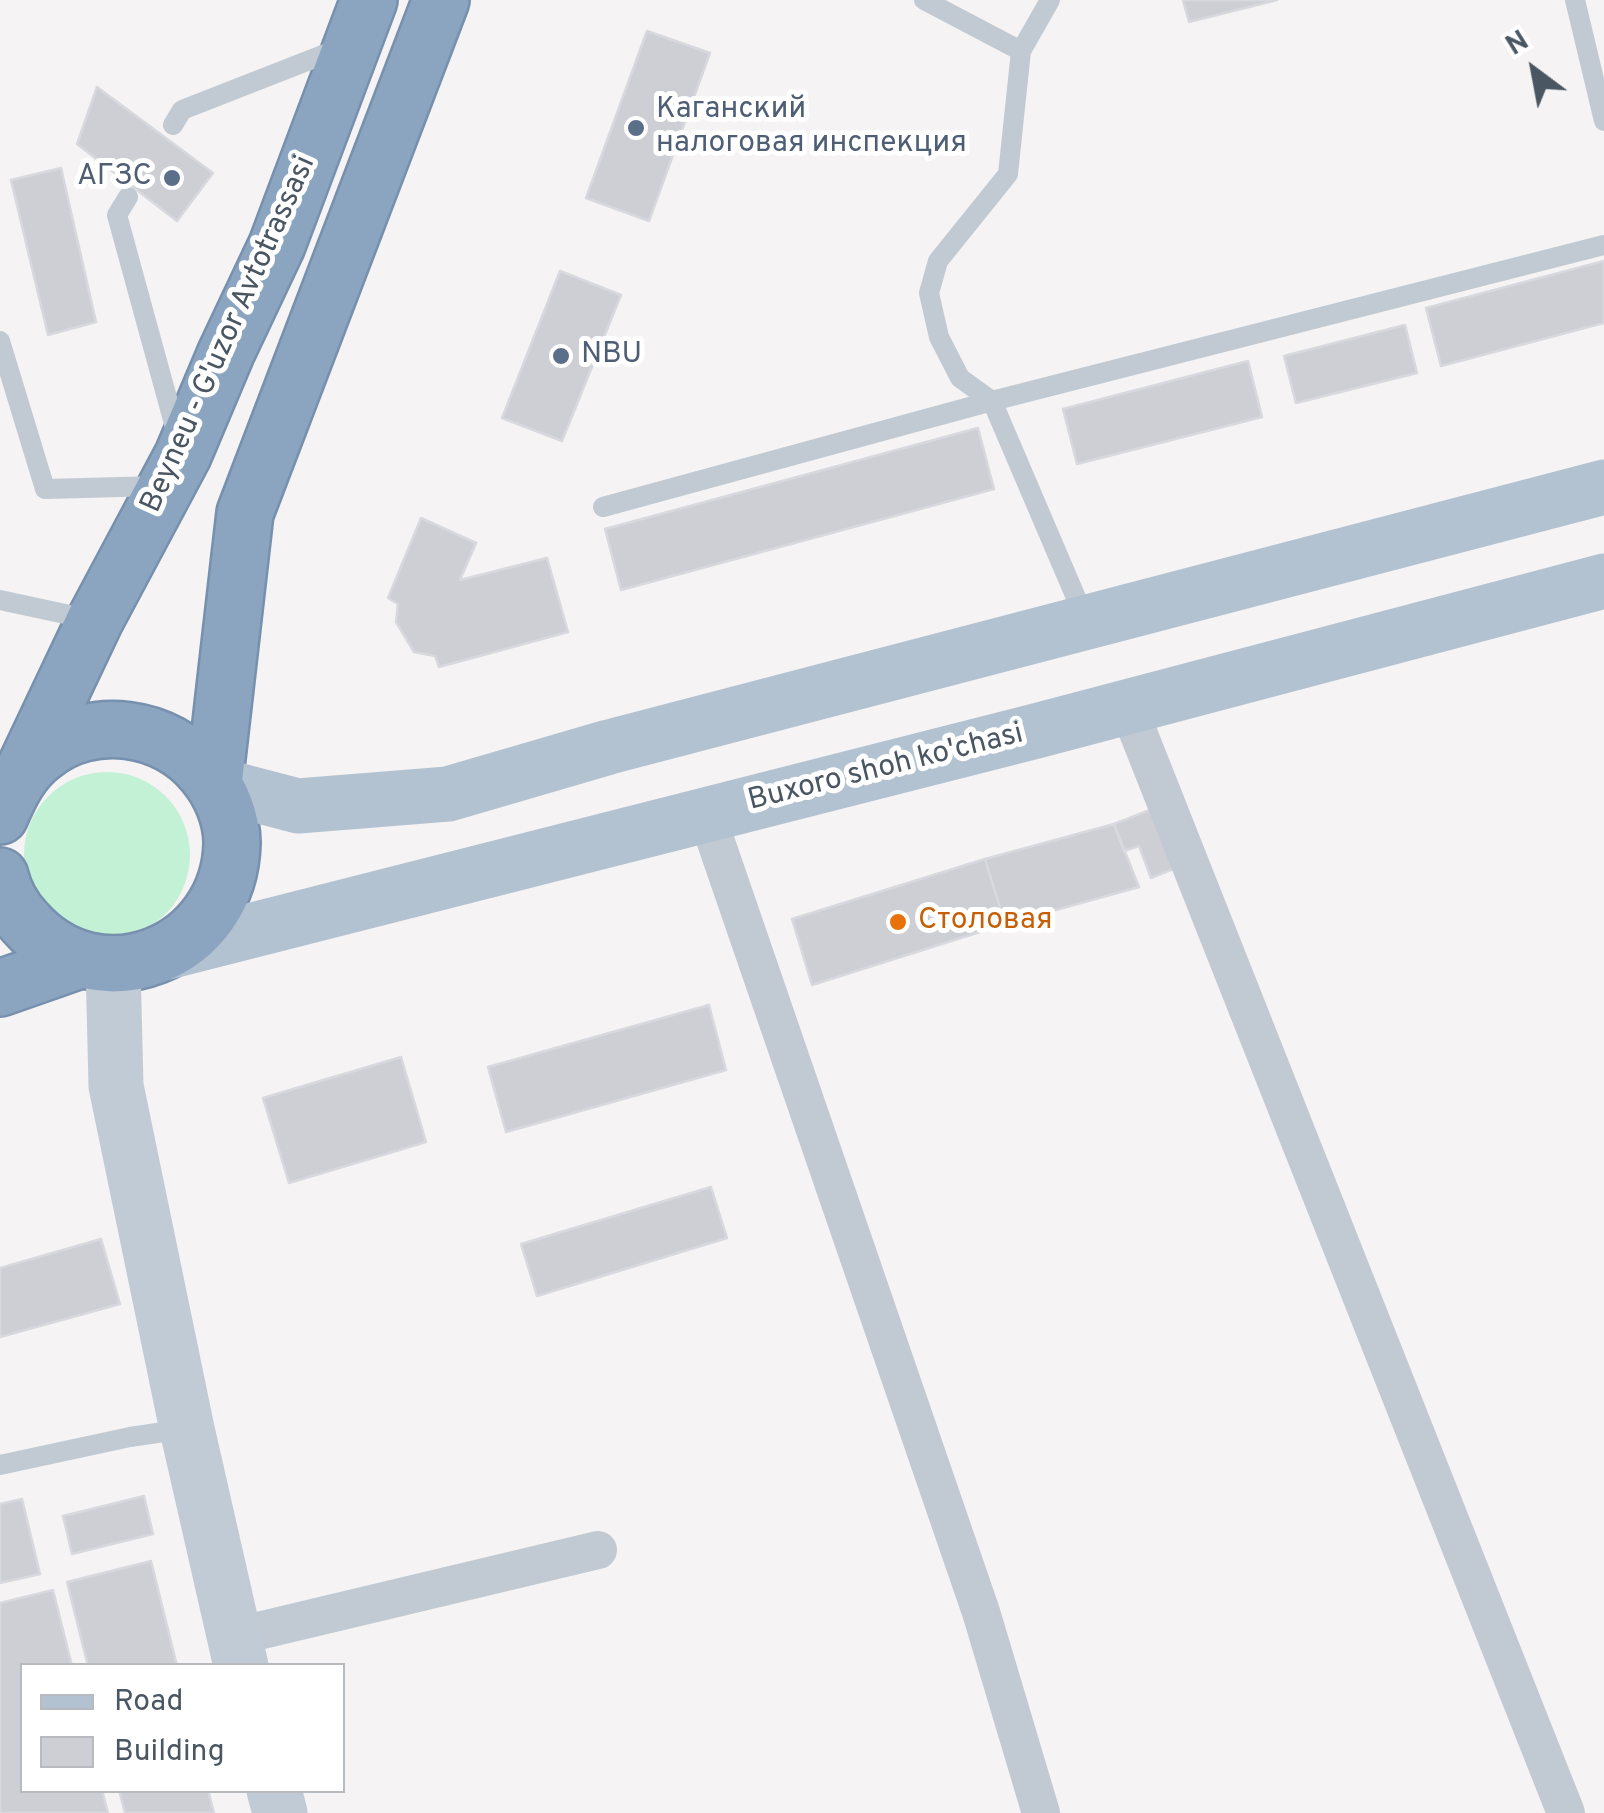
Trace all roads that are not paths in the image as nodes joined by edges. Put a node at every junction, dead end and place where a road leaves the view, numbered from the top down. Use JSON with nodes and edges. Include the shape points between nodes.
{"nodes":[{"id":1,"x":441,"y":0,"type":"edge"},
{"id":2,"x":924,"y":0,"type":"edge"},
{"id":3,"x":1050,"y":0,"type":"edge"},
{"id":4,"x":1575,"y":0,"type":"edge"},
{"id":5,"x":362,"y":22,"type":"edge"},
{"id":6,"x":1021,"y":51,"type":"junction"},
{"id":7,"x":1604,"y":121,"type":"edge"},
{"id":8,"x":172,"y":124,"type":"dead end"},
{"id":9,"x":128,"y":196,"type":"dead end"},
{"id":10,"x":1604,"y":245,"type":"edge"},
{"id":11,"x":0,"y":342,"type":"edge"},
{"id":12,"x":992,"y":401,"type":"junction"},
{"id":13,"x":175,"y":470,"type":"junction"},
{"id":14,"x":1604,"y":487,"type":"edge"},
{"id":15,"x":603,"y":507,"type":"dead end"},
{"id":16,"x":1604,"y":580,"type":"edge"},
{"id":17,"x":0,"y":600,"type":"edge"},
{"id":18,"x":95,"y":620,"type":"junction"},
{"id":19,"x":1086,"y":622,"type":"junction"},
{"id":20,"x":1128,"y":707,"type":"junction"},
{"id":21,"x":609,"y":746,"type":"junction"},
{"id":22,"x":214,"y":784,"type":"junction"},
{"id":23,"x":8,"y":797,"type":"edge"},
{"id":24,"x":707,"y":816,"type":"junction"},
{"id":25,"x":636,"y":831,"type":"junction"},
{"id":26,"x":0,"y":876,"type":"edge"},
{"id":27,"x":167,"y":952,"type":"junction"},
{"id":28,"x":96,"y":962,"type":"junction"},
{"id":29,"x":0,"y":988,"type":"edge"},
{"id":30,"x":187,"y":1429,"type":"junction"},
{"id":31,"x":0,"y":1465,"type":"edge"},
{"id":32,"x":598,"y":1550,"type":"dead end"},
{"id":33,"x":237,"y":1651,"type":"edge"},
{"id":34,"x":1041,"y":1813,"type":"edge"},
{"id":35,"x":1566,"y":1813,"type":"edge"}],
"edges":[{"from":1,"to":22,"type":"highway","name":"Beyneu - G'uzor Avtotrassasi","via":[[245,513]]},
{"from":2,"to":6,"type":"lane"},
{"from":3,"to":6,"type":"lane"},
{"from":4,"to":7,"type":"lane"},
{"from":5,"to":8,"type":"lane","via":[[182,110]]},
{"from":5,"to":13,"type":"highway","name":"Beyneu - G'uzor Avtotrassasi","via":[[276,245]]},
{"from":6,"to":12,"type":"lane","via":[[1008,174],[938,261],[929,293],[938,337],[960,378]]},
{"from":9,"to":13,"type":"lane","via":[[117,215]]},
{"from":10,"to":12,"type":"lane"},
{"from":11,"to":13,"type":"lane","via":[[45,490]]},
{"from":12,"to":15,"type":"lane"},
{"from":12,"to":19,"type":"lane"},
{"from":13,"to":18,"type":"highway","name":"Beyneu - G'uzor Avtotrassasi"},
{"from":14,"to":19,"type":"main road"},
{"from":16,"to":20,"type":"main road","name":"Buxoro shoh ko'chasi"},
{"from":17,"to":18,"type":"lane"},
{"from":18,"to":23,"type":"highway","name":"Beyneu - G'uzor Avtotrassasi"},
{"from":19,"to":21,"type":"main road"},
{"from":20,"to":24,"type":"main road","name":"Buxoro shoh ko'chasi"},
{"from":20,"to":35,"type":"street"},
{"from":21,"to":22,"type":"main road","via":[[448,794],[298,806]]},
{"from":21,"to":25,"type":"main road","via":[[596,796],[608,816]]},
{"from":22,"to":23,"type":"highway","name":"Beyneu - G'uzor Avtotrassasi","via":[[175,745],[150,734],[94,730],[44,752]]},
{"from":22,"to":27,"type":"highway","name":"Beyneu - G'uzor Avtotrassasi","via":[[232,836],[231,864],[209,916]]},
{"from":24,"to":25,"type":"main road","name":"Buxoro shoh ko'chasi"},
{"from":24,"to":34,"type":"street","via":[[982,1612]]},
{"from":25,"to":27,"type":"main road","name":"Buxoro shoh ko'chasi"},
{"from":26,"to":28,"type":"highway","via":[[36,935],[59,951]]},
{"from":27,"to":28,"type":"highway","name":"Beyneu - G'uzor Avtotrassasi","via":[[140,961]]},
{"from":28,"to":29,"type":"highway","name":"Beyneu - G'uzor Avtotrassasi"},
{"from":28,"to":30,"type":"street"},
{"from":30,"to":31,"type":"lane"},
{"from":30,"to":33,"type":"street"},
{"from":32,"to":33,"type":"street"}]}
